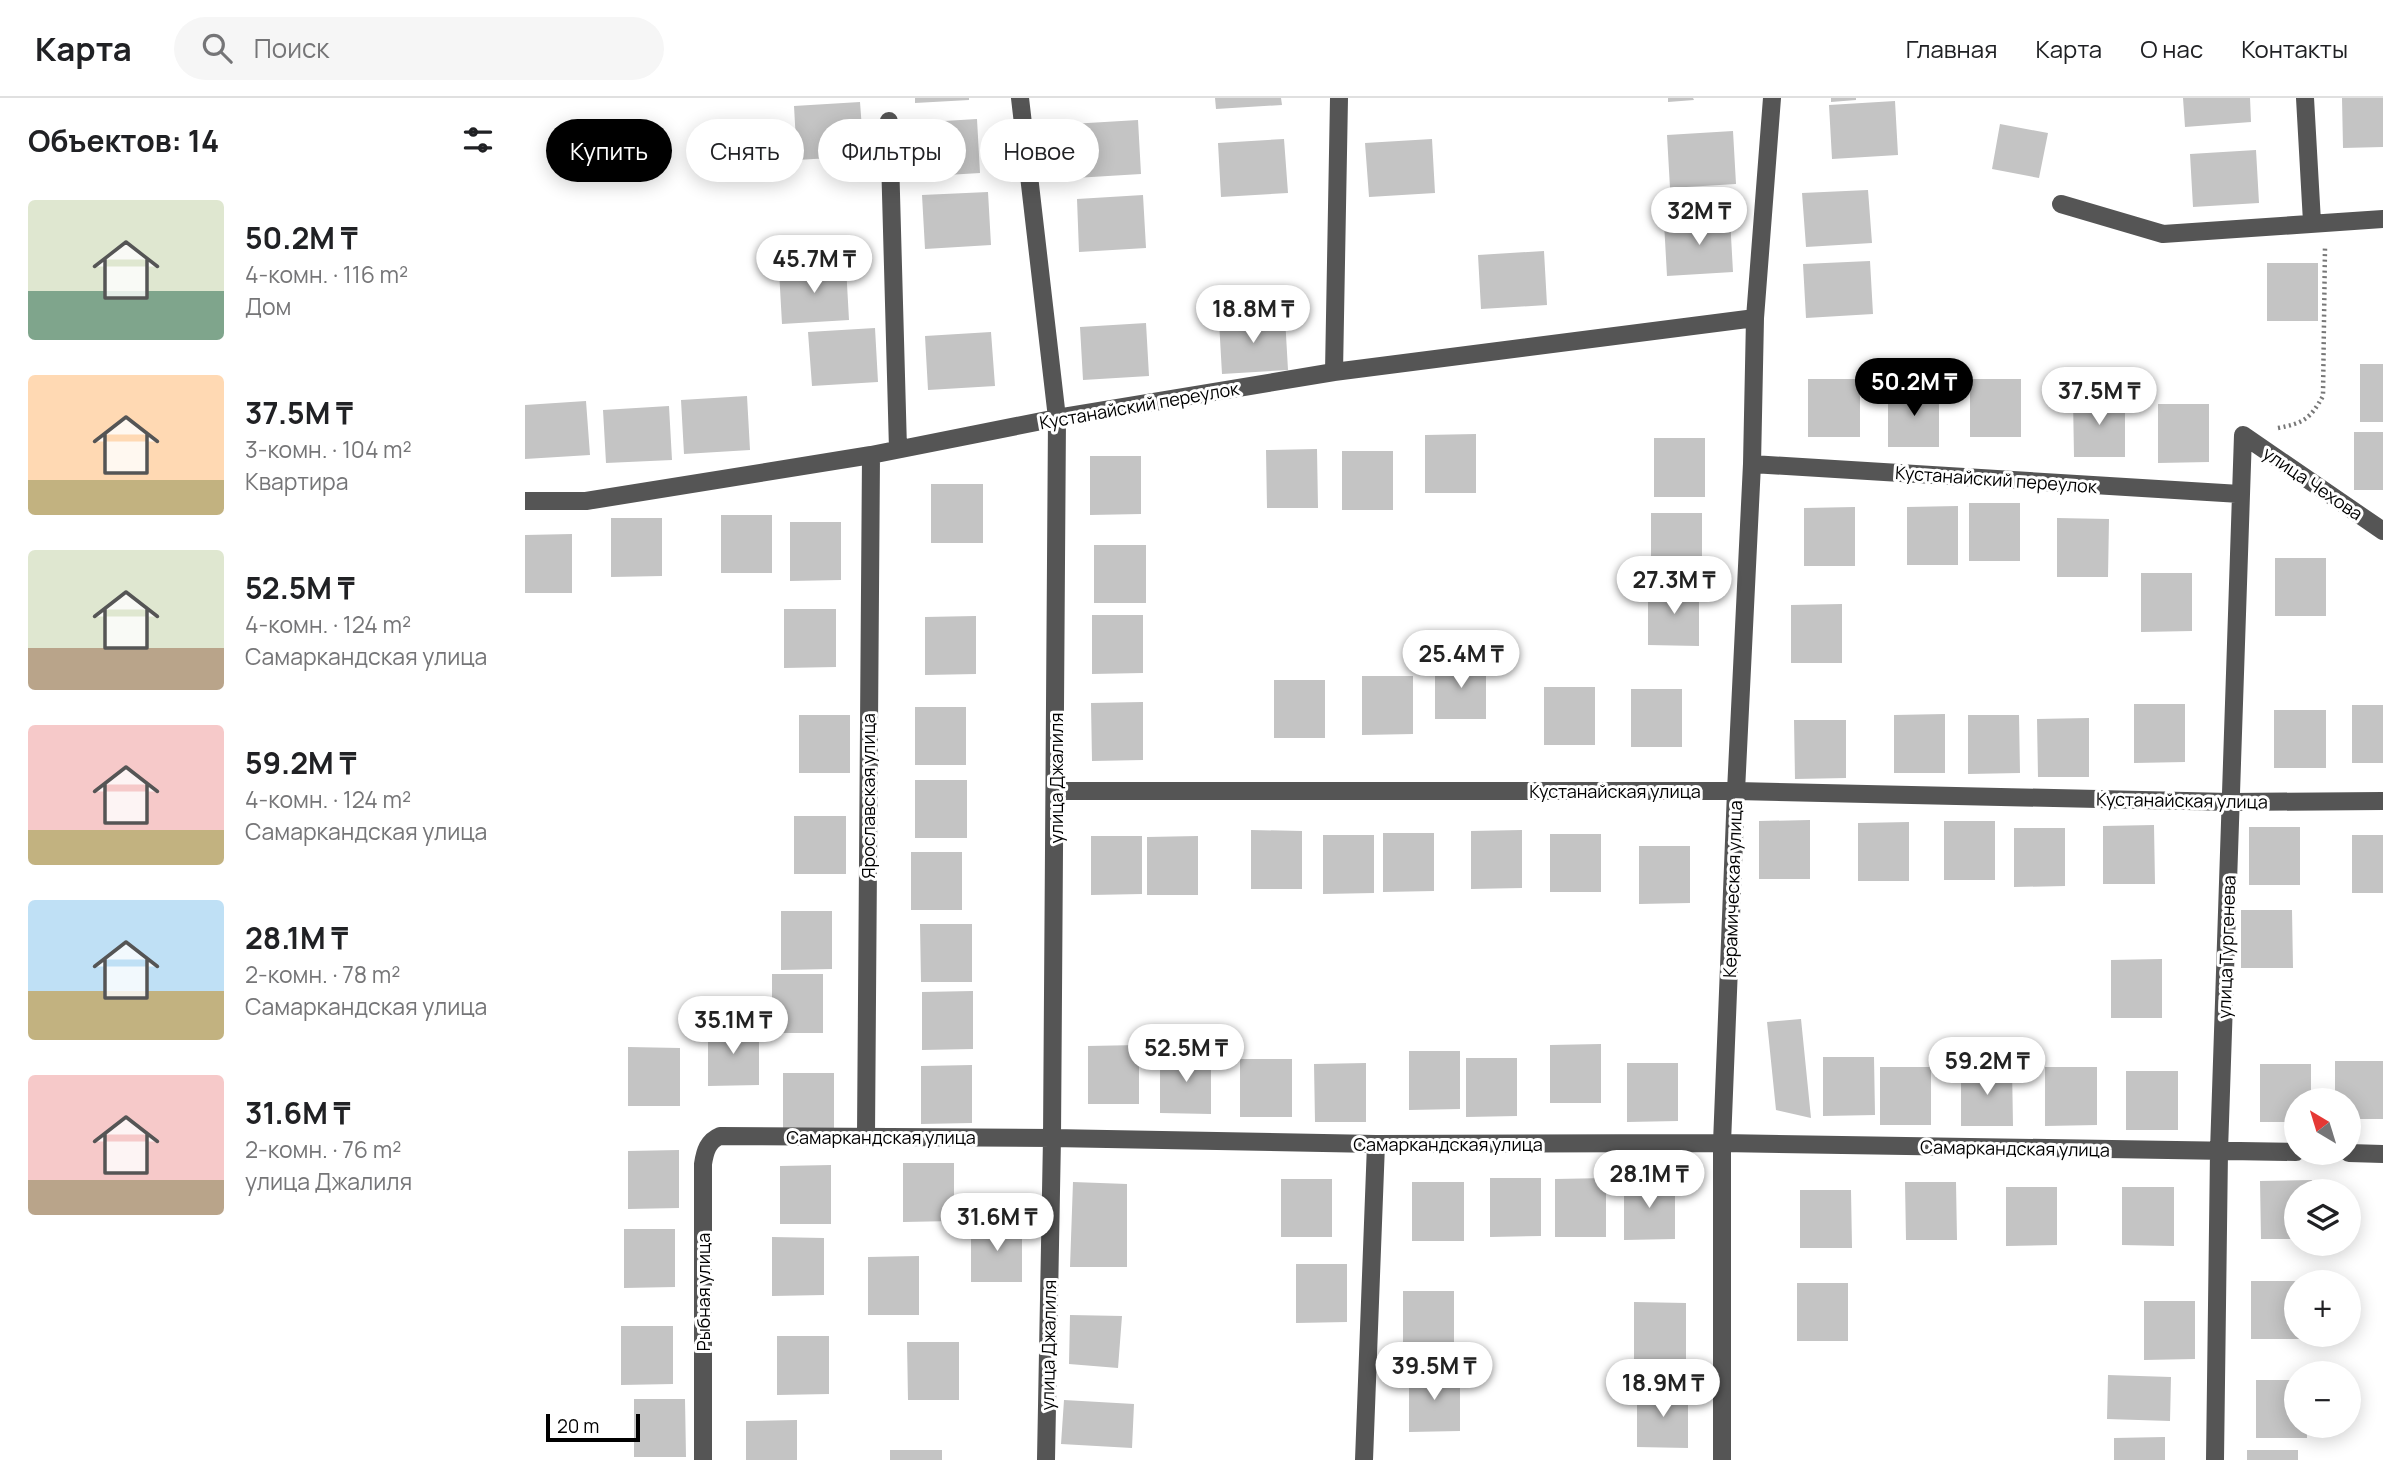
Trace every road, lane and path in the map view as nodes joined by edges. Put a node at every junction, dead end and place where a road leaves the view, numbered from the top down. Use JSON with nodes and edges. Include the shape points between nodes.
{"nodes":[{"id":1,"x":1020,"y":98,"type":"edge"},
{"id":2,"x":1339,"y":98,"type":"edge"},
{"id":3,"x":1772,"y":98,"type":"edge"},
{"id":4,"x":2305,"y":98,"type":"edge"},
{"id":5,"x":891,"y":182,"type":"edge"},
{"id":6,"x":2061,"y":204,"type":"dead end"},
{"id":7,"x":2383,"y":219,"type":"edge"},
{"id":8,"x":2319,"y":222,"type":"junction"},
{"id":9,"x":1755,"y":318,"type":"junction"},
{"id":10,"x":1333,"y":372,"type":"junction"},
{"id":11,"x":1057,"y":418,"type":"junction"},
{"id":12,"x":2243,"y":435,"type":"junction"},
{"id":13,"x":898,"y":449,"type":"junction"},
{"id":14,"x":871,"y":455,"type":"junction"},
{"id":15,"x":1752,"y":464,"type":"junction"},
{"id":16,"x":2240,"y":494,"type":"junction"},
{"id":17,"x":525,"y":501,"type":"edge"},
{"id":18,"x":2383,"y":531,"type":"edge"},
{"id":19,"x":1056,"y":790,"type":"junction"},
{"id":20,"x":1736,"y":791,"type":"junction"},
{"id":21,"x":2230,"y":802,"type":"junction"},
{"id":22,"x":2383,"y":802,"type":"edge"},
{"id":23,"x":726,"y":1136,"type":"joint"},
{"id":24,"x":866,"y":1136,"type":"junction"},
{"id":25,"x":1052,"y":1138,"type":"junction"},
{"id":26,"x":1722,"y":1143,"type":"junction"},
{"id":27,"x":1376,"y":1144,"type":"junction"},
{"id":28,"x":2219,"y":1152,"type":"junction"},
{"id":29,"x":2284,"y":1152,"type":"edge"},
{"id":30,"x":2361,"y":1153,"type":"edge"},
{"id":31,"x":2383,"y":1154,"type":"edge"},
{"id":32,"x":703,"y":1460,"type":"edge"},
{"id":33,"x":1046,"y":1460,"type":"edge"},
{"id":34,"x":1364,"y":1460,"type":"edge"},
{"id":35,"x":1722,"y":1460,"type":"edge"},
{"id":36,"x":2215,"y":1460,"type":"edge"}],
"edges":[{"from":1,"to":11,"type":"street","name":"улица Джалиля"},
{"from":2,"to":10,"type":"street"},
{"from":3,"to":9,"type":"street","name":"Керамическая улица"},
{"from":4,"to":8,"type":"street"},
{"from":5,"to":13,"type":"street"},
{"from":6,"to":8,"type":"street","via":[[2163,234]]},
{"from":7,"to":8,"type":"street"},
{"from":8,"to":12,"type":"path","via":[[2323,396],[2313,414],[2299,424]]},
{"from":9,"to":10,"type":"street","name":"Кустанайский переулок"},
{"from":9,"to":15,"type":"street","name":"Керамическая улица"},
{"from":10,"to":11,"type":"street","name":"Кустанайский переулок"},
{"from":11,"to":13,"type":"street","name":"Кустанайский переулок"},
{"from":11,"to":19,"type":"street","name":"улица Джалиля"},
{"from":12,"to":16,"type":"street","name":"улица Тургенева"},
{"from":12,"to":18,"type":"street","name":"улица Чехова"},
{"from":13,"to":14,"type":"street","name":"Кустанайский переулок"},
{"from":14,"to":17,"type":"street","name":"Кустанайский переулок","via":[[586,501]]},
{"from":14,"to":24,"type":"street","name":"Ярославская улица"},
{"from":15,"to":16,"type":"street","name":"Кустанайский переулок"},
{"from":15,"to":20,"type":"street","name":"Керамическая улица"},
{"from":16,"to":21,"type":"street","name":"улица Тургенева"},
{"from":19,"to":20,"type":"street","name":"Кустанайская улица"},
{"from":19,"to":25,"type":"street","name":"улица Джалиля"},
{"from":20,"to":21,"type":"street","name":"Кустанайская улица"},
{"from":20,"to":26,"type":"street","name":"Керамическая улица"},
{"from":21,"to":22,"type":"street","name":"Кустанайская улица"},
{"from":21,"to":28,"type":"street","name":"улица Тургенева"},
{"from":23,"to":24,"type":"street","name":"Самаркандская улица"},
{"from":23,"to":32,"type":"street","name":"Рыбная улица","via":[[710,1143],[703,1164]]},
{"from":24,"to":25,"type":"street","name":"Самаркандская улица"},
{"from":25,"to":27,"type":"street","name":"Самаркандская улица"},
{"from":25,"to":33,"type":"street","name":"улица Джалиля"},
{"from":26,"to":27,"type":"street","name":"Самаркандская улица"},
{"from":26,"to":28,"type":"street","name":"Самаркандская улица"},
{"from":26,"to":35,"type":"street","name":"Керамическая улица"},
{"from":27,"to":34,"type":"street"},
{"from":28,"to":29,"type":"street","name":"Самаркандская улица"},
{"from":28,"to":36,"type":"street","name":"улица Тургенева"},
{"from":30,"to":31,"type":"street"}]}
